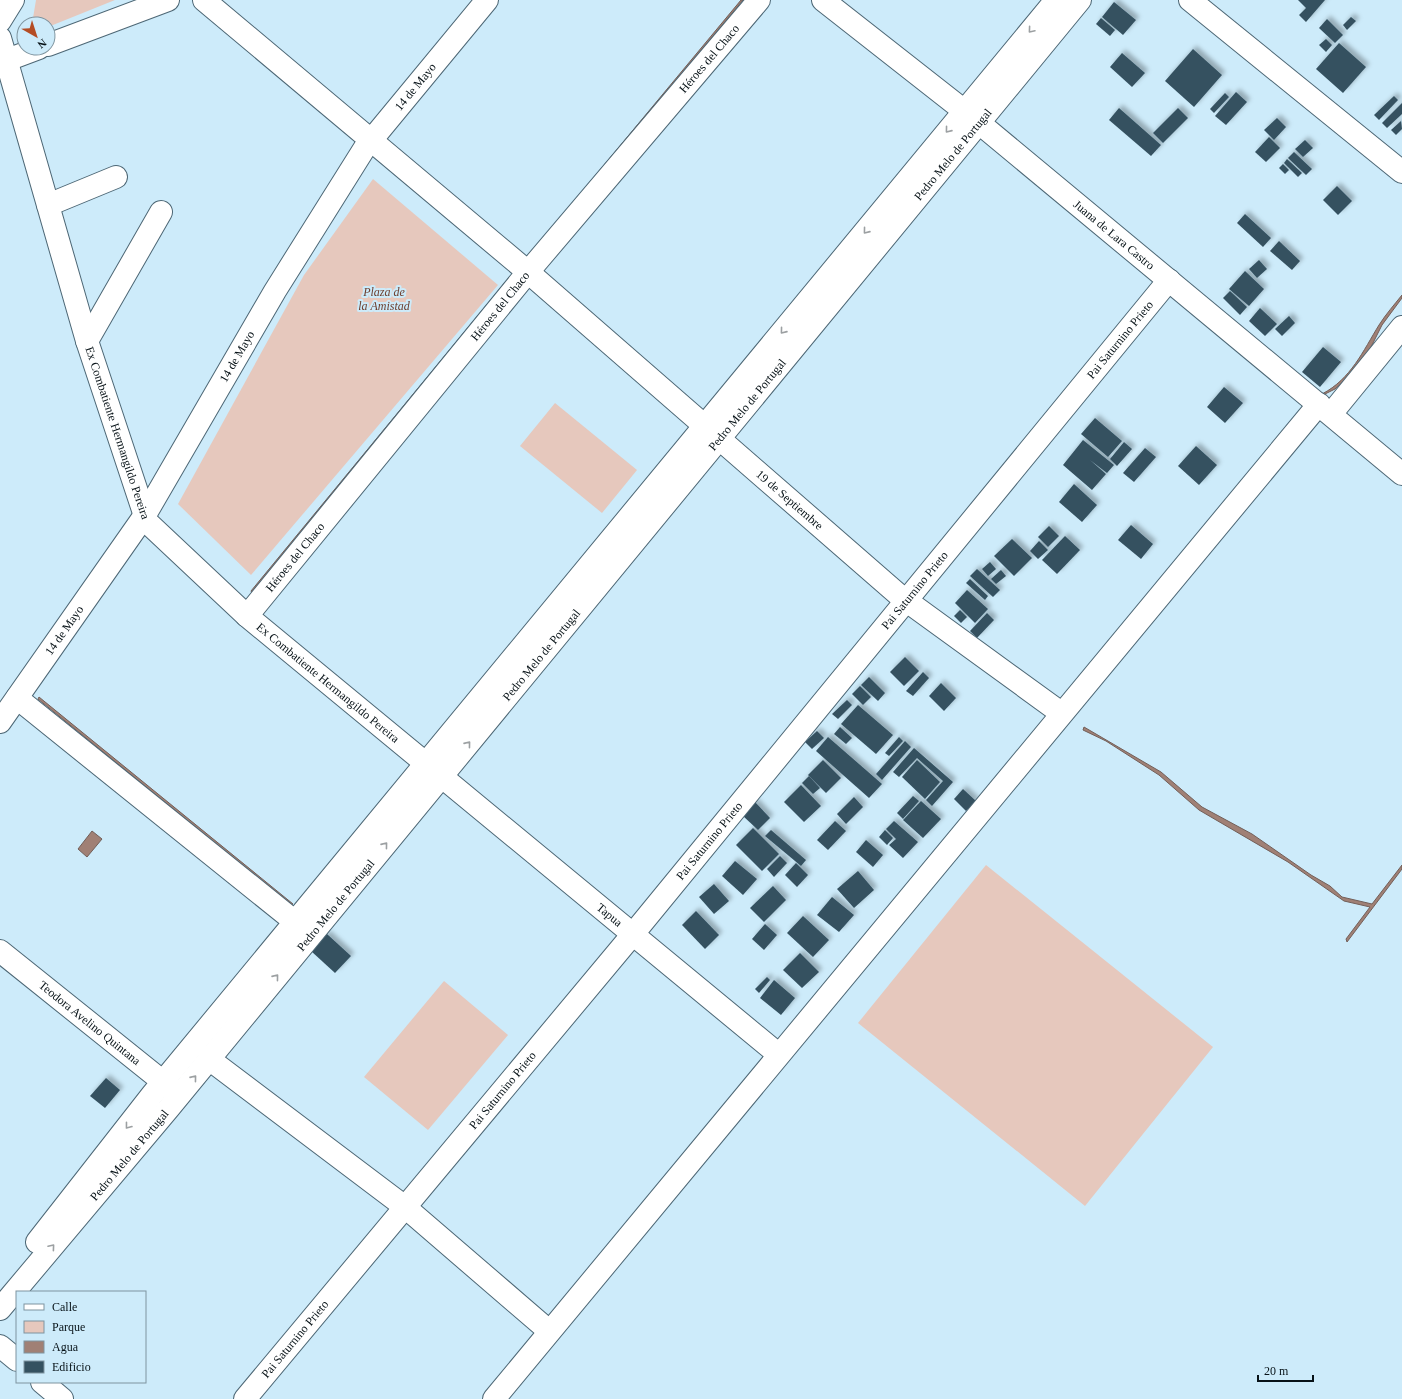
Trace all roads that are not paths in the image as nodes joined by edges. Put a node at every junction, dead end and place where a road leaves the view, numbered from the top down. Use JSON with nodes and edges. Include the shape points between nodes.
{"nodes":[{"id":1,"x":14,"y":0,"type":"edge"},
{"id":2,"x":168,"y":0,"type":"edge"},
{"id":3,"x":204,"y":0,"type":"edge"},
{"id":4,"x":487,"y":0,"type":"edge"},
{"id":5,"x":758,"y":0,"type":"edge"},
{"id":6,"x":823,"y":0,"type":"edge"},
{"id":7,"x":1056,"y":0,"type":"edge"},
{"id":8,"x":1080,"y":0,"type":"edge"},
{"id":9,"x":1190,"y":0,"type":"edge"},
{"id":10,"x":0,"y":21,"type":"edge"},
{"id":11,"x":0,"y":38,"type":"edge"},
{"id":12,"x":56,"y":42,"type":"edge"},
{"id":13,"x":18,"y":56,"type":"edge"},
{"id":14,"x":7,"y":60,"type":"junction"},
{"id":15,"x":972,"y":117,"type":"junction"},
{"id":16,"x":370,"y":141,"type":"junction"},
{"id":17,"x":1402,"y":172,"type":"edge"},
{"id":18,"x":116,"y":177,"type":"dead end"},
{"id":19,"x":48,"y":205,"type":"junction"},
{"id":20,"x":161,"y":212,"type":"dead end"},
{"id":21,"x":528,"y":272,"type":"junction"},
{"id":22,"x":1169,"y":280,"type":"junction"},
{"id":23,"x":1402,"y":327,"type":"edge"},
{"id":24,"x":87,"y":341,"type":"junction"},
{"id":25,"x":1325,"y":409,"type":"junction"},
{"id":26,"x":712,"y":432,"type":"junction"},
{"id":27,"x":1402,"y":474,"type":"edge"},
{"id":28,"x":145,"y":515,"type":"junction"},
{"id":29,"x":906,"y":600,"type":"junction"},
{"id":30,"x":247,"y":616,"type":"junction"},
{"id":31,"x":17,"y":698,"type":"junction"},
{"id":32,"x":1061,"y":713,"type":"junction"},
{"id":33,"x":0,"y":722,"type":"edge"},
{"id":34,"x":433,"y":771,"type":"junction"},
{"id":35,"x":303,"y":928,"type":"junction"},
{"id":36,"x":633,"y":934,"type":"junction"},
{"id":37,"x":0,"y":951,"type":"edge"},
{"id":38,"x":778,"y":1054,"type":"junction"},
{"id":39,"x":209,"y":1059,"type":"junction"},
{"id":40,"x":171,"y":1088,"type":"junction"},
{"id":41,"x":404,"y":1207,"type":"junction"},
{"id":42,"x":0,"y":1290,"type":"edge"},
{"id":43,"x":0,"y":1308,"type":"edge"},
{"id":44,"x":549,"y":1331,"type":"junction"},
{"id":45,"x":0,"y":1346,"type":"edge"},
{"id":46,"x":16,"y":1359,"type":"edge"},
{"id":47,"x":43,"y":1383,"type":"edge"},
{"id":48,"x":62,"y":1399,"type":"edge"},
{"id":49,"x":245,"y":1399,"type":"edge"},
{"id":50,"x":494,"y":1399,"type":"edge"}],
"edges":[{"from":1,"to":10,"type":"street"},
{"from":2,"to":12,"type":"street"},
{"from":3,"to":16,"type":"street","name":"19 de Septiembre"},
{"from":4,"to":16,"type":"street","name":"14 de Mayo"},
{"from":5,"to":21,"type":"street","name":"Héroes del Chaco"},
{"from":6,"to":15,"type":"street","name":"Juana de Lara Castro"},
{"from":7,"to":15,"type":"street","name":"Pedro Melo de Portugal","one_way":true},
{"from":8,"to":15,"type":"street","name":"Pedro Melo de Portugal"},
{"from":9,"to":17,"type":"street"},
{"from":11,"to":14,"type":"street","name":"Ex Combatiente Hermangildo Pereira"},
{"from":13,"to":14,"type":"street"},
{"from":14,"to":19,"type":"street","name":"Ex Combatiente Hermangildo Pereira"},
{"from":15,"to":22,"type":"street","name":"Juana de Lara Castro"},
{"from":15,"to":26,"type":"street","name":"Pedro Melo de Portugal"},
{"from":16,"to":21,"type":"street","name":"19 de Septiembre"},
{"from":16,"to":28,"type":"street","name":"14 de Mayo","via":[[275,291]]},
{"from":18,"to":19,"type":"street"},
{"from":19,"to":24,"type":"street","name":"Ex Combatiente Hermangildo Pereira"},
{"from":20,"to":24,"type":"street"},
{"from":21,"to":26,"type":"street","name":"19 de Septiembre"},
{"from":21,"to":30,"type":"street","name":"Héroes del Chaco"},
{"from":22,"to":25,"type":"street","name":"Juana de Lara Castro"},
{"from":22,"to":29,"type":"street","name":"Pai Saturnino Prieto"},
{"from":23,"to":25,"type":"street"},
{"from":24,"to":28,"type":"street","name":"Ex Combatiente Hermangildo Pereira"},
{"from":25,"to":27,"type":"street","name":"Juana de Lara Castro"},
{"from":25,"to":32,"type":"street"},
{"from":26,"to":29,"type":"street","name":"19 de Septiembre"},
{"from":26,"to":34,"type":"street","name":"Pedro Melo de Portugal"},
{"from":28,"to":30,"type":"street","name":"Ex Combatiente Hermangildo Pereira","via":[[147,522]]},
{"from":28,"to":31,"type":"street","name":"14 de Mayo"},
{"from":29,"to":32,"type":"street","name":"19 de Septiembre"},
{"from":29,"to":36,"type":"street","name":"Pai Saturnino Prieto"},
{"from":30,"to":34,"type":"street","name":"Ex Combatiente Hermangildo Pereira"},
{"from":31,"to":33,"type":"street","name":"14 de Mayo"},
{"from":31,"to":35,"type":"street"},
{"from":32,"to":38,"type":"street"},
{"from":34,"to":35,"type":"street","name":"Pedro Melo de Portugal"},
{"from":34,"to":36,"type":"street","name":"Tapua"},
{"from":39,"to":35,"type":"street","name":"Pedro Melo de Portugal","one_way":true},
{"from":35,"to":40,"type":"street","name":"Pedro Melo de Portugal"},
{"from":36,"to":38,"type":"street","name":"Tapua"},
{"from":36,"to":41,"type":"street","name":"Pai Saturnino Prieto"},
{"from":37,"to":40,"type":"street","name":"Teodora Avelino Quintana"},
{"from":38,"to":44,"type":"street"},
{"from":40,"to":39,"type":"street","name":"Pedro Melo de Portugal","one_way":true},
{"from":39,"to":41,"type":"street"},
{"from":40,"to":42,"type":"street","name":"Pedro Melo de Portugal","one_way":true},
{"from":43,"to":40,"type":"street","name":"Pedro Melo de Portugal","one_way":true},
{"from":41,"to":44,"type":"street"},
{"from":41,"to":49,"type":"street","name":"Pai Saturnino Prieto"},
{"from":44,"to":50,"type":"street"},
{"from":45,"to":46,"type":"street"},
{"from":47,"to":48,"type":"street"}]}
